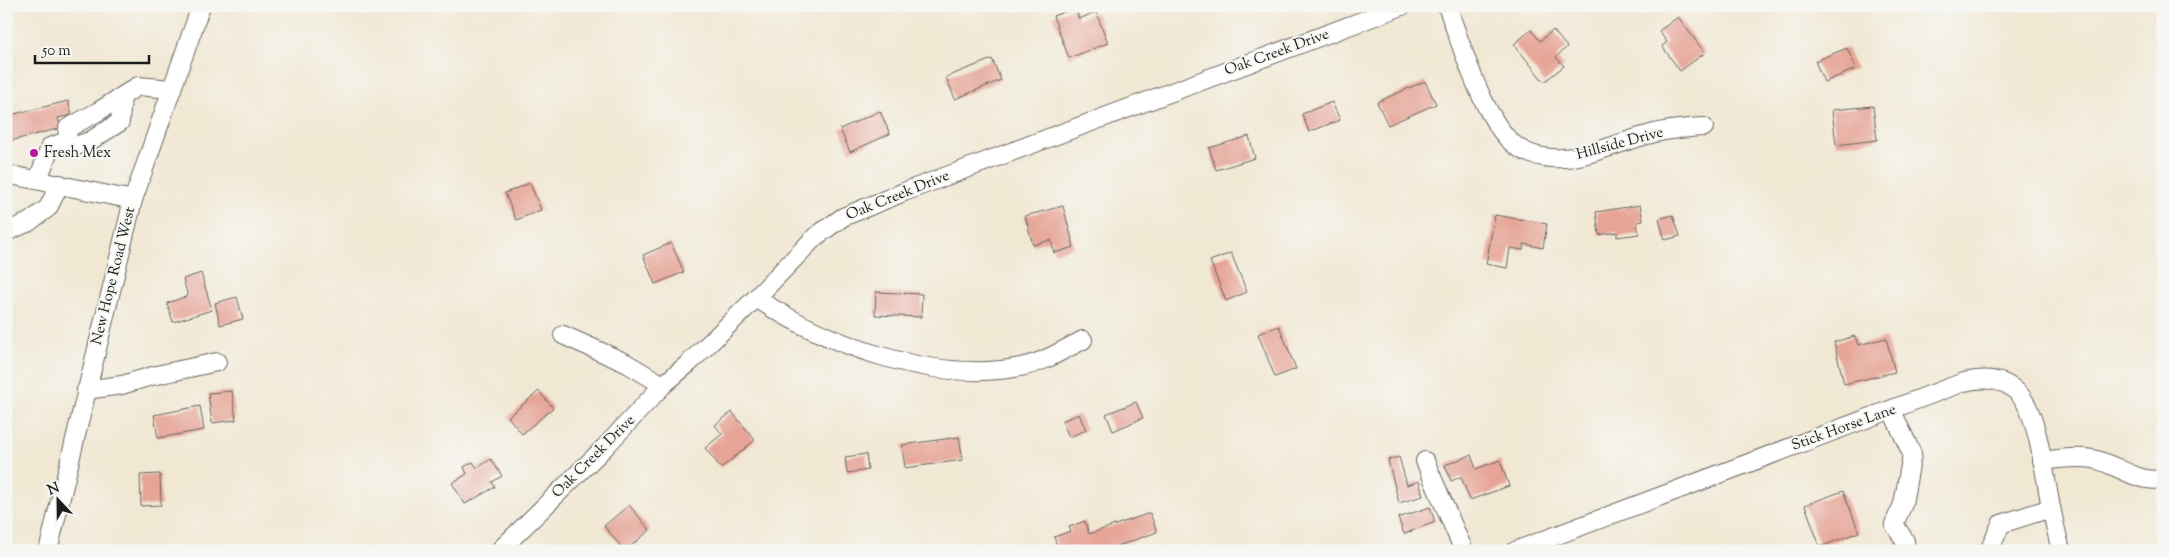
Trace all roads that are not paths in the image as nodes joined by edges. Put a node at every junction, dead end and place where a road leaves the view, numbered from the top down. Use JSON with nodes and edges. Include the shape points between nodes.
{"nodes":[{"id":1,"x":201,"y":6,"type":"edge"},
{"id":2,"x":1402,"y":6,"type":"edge"},
{"id":3,"x":1447,"y":6,"type":"edge"},
{"id":4,"x":172,"y":89,"type":"junction"},
{"id":5,"x":1704,"y":127,"type":"dead end"},
{"id":6,"x":6,"y":174,"type":"edge"},
{"id":7,"x":38,"y":180,"type":"junction"},
{"id":8,"x":60,"y":184,"type":"junction"},
{"id":9,"x":133,"y":200,"type":"junction"},
{"id":10,"x":6,"y":232,"type":"edge"},
{"id":11,"x":756,"y":298,"type":"junction"},
{"id":12,"x":563,"y":335,"type":"dead end"},
{"id":13,"x":1084,"y":340,"type":"dead end"},
{"id":14,"x":217,"y":362,"type":"dead end"},
{"id":15,"x":663,"y":385,"type":"junction"},
{"id":16,"x":86,"y":390,"type":"junction"},
{"id":17,"x":1892,"y":410,"type":"junction"},
{"id":18,"x":1425,"y":461,"type":"dead end"},
{"id":19,"x":2042,"y":461,"type":"junction"},
{"id":20,"x":2163,"y":478,"type":"edge"},
{"id":21,"x":2051,"y":508,"type":"junction"},
{"id":22,"x":48,"y":551,"type":"edge"},
{"id":23,"x":499,"y":551,"type":"edge"},
{"id":24,"x":1464,"y":551,"type":"edge"},
{"id":25,"x":1515,"y":551,"type":"edge"},
{"id":26,"x":1906,"y":551,"type":"edge"},
{"id":27,"x":1989,"y":551,"type":"edge"},
{"id":28,"x":2061,"y":551,"type":"edge"}],
"edges":[{"from":1,"to":4,"type":"street","name":"New Hope Road West"},
{"from":2,"to":11,"type":"street","name":"Oak Creek Drive","via":[[843,217],[815,237]]},
{"from":3,"to":5,"type":"street","name":"Hillside Drive","via":[[1486,105],[1514,145],[1526,151],[1546,157],[1575,157],[1652,133]]},
{"from":4,"to":7,"type":"street","via":[[138,86],[68,128],[67,141],[50,148]]},
{"from":4,"to":9,"type":"street","name":"New Hope Road West"},
{"from":6,"to":7,"type":"street"},
{"from":7,"to":8,"type":"street"},
{"from":8,"to":9,"type":"street"},
{"from":8,"to":10,"type":"street","via":[[48,208],[29,222]]},
{"from":9,"to":16,"type":"street","name":"New Hope Road West"},
{"from":11,"to":13,"type":"street","via":[[830,338],[903,361],[951,369],[994,372],[1023,367]]},
{"from":11,"to":15,"type":"street","name":"Oak Creek Drive"},
{"from":12,"to":15,"type":"street","via":[[626,363]]},
{"from":14,"to":16,"type":"street","via":[[122,385]]},
{"from":15,"to":23,"type":"street","name":"Oak Creek Drive"},
{"from":16,"to":22,"type":"street","name":"New Hope Road West"},
{"from":17,"to":19,"type":"street","name":"Stick Horse Lane","via":[[1964,382],[1997,380],[2010,385],[2027,404]]},
{"from":17,"to":25,"type":"street","name":"Stick Horse Lane"},
{"from":17,"to":26,"type":"street","via":[[1912,454],[1903,504],[1894,524],[1905,542]]},
{"from":18,"to":24,"type":"street"},
{"from":19,"to":20,"type":"street","via":[[2076,457],[2093,459],[2148,481]]},
{"from":19,"to":21,"type":"street","name":"Stick Horse Lane"},
{"from":21,"to":27,"type":"street","via":[[2001,524]]},
{"from":21,"to":28,"type":"street","name":"Stick Horse Lane"}]}
